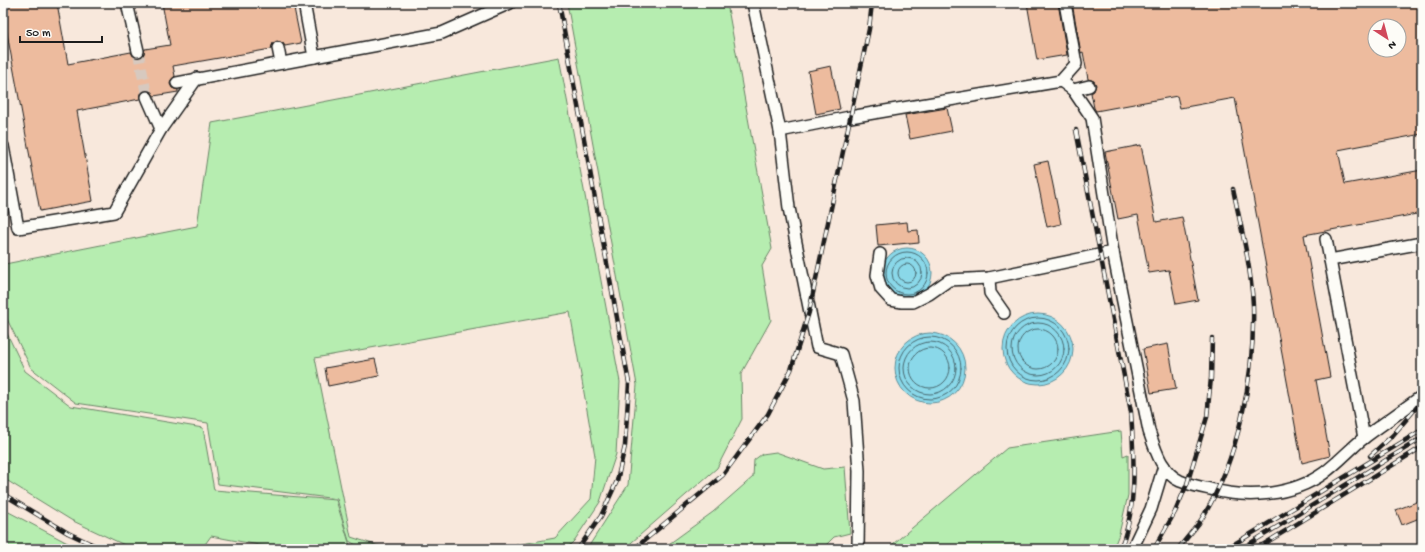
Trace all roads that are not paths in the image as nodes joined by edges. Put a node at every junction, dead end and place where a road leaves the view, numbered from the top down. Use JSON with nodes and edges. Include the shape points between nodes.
{"nodes":[{"id":1,"x":127,"y":3,"type":"edge"},
{"id":2,"x":304,"y":3,"type":"edge"},
{"id":3,"x":510,"y":3,"type":"edge"},
{"id":4,"x":752,"y":3,"type":"edge"},
{"id":5,"x":1065,"y":3,"type":"edge"},
{"id":6,"x":278,"y":48,"type":"dead end"},
{"id":7,"x":138,"y":51,"type":"tunnel mouth"},
{"id":8,"x":314,"y":57,"type":"junction"},
{"id":9,"x":281,"y":63,"type":"junction"},
{"id":10,"x":197,"y":78,"type":"junction"},
{"id":11,"x":1061,"y":81,"type":"junction"},
{"id":12,"x":176,"y":83,"type":"dead end"},
{"id":13,"x":1089,"y":86,"type":"dead end"},
{"id":14,"x":1073,"y":90,"type":"junction"},
{"id":15,"x":147,"y":97,"type":"tunnel mouth"},
{"id":16,"x":161,"y":129,"type":"junction"},
{"id":17,"x":780,"y":131,"type":"junction"},
{"id":18,"x":3,"y":146,"type":"edge"},
{"id":19,"x":1326,"y":239,"type":"dead end"},
{"id":20,"x":1422,"y":243,"type":"edge"},
{"id":21,"x":1113,"y":252,"type":"junction"},
{"id":22,"x":880,"y":254,"type":"dead end"},
{"id":23,"x":1330,"y":260,"type":"junction"},
{"id":24,"x":989,"y":278,"type":"junction"},
{"id":25,"x":1004,"y":313,"type":"dead end"},
{"id":26,"x":1422,"y":396,"type":"edge"},
{"id":27,"x":1364,"y":438,"type":"junction"},
{"id":28,"x":1164,"y":466,"type":"junction"},
{"id":29,"x":858,"y":549,"type":"edge"},
{"id":30,"x":1132,"y":549,"type":"edge"}],
"edges":[{"from":1,"to":7,"type":"lane"},
{"from":2,"to":8,"type":"lane"},
{"from":3,"to":8,"type":"lane","via":[[442,33]]},
{"from":4,"to":17,"type":"lane"},
{"from":5,"to":11,"type":"lane","via":[[1076,64]]},
{"from":6,"to":9,"type":"lane"},
{"from":8,"to":9,"type":"lane"},
{"from":9,"to":10,"type":"lane"},
{"from":10,"to":12,"type":"lane"},
{"from":10,"to":16,"type":"lane"},
{"from":11,"to":14,"type":"lane"},
{"from":11,"to":17,"type":"lane"},
{"from":13,"to":14,"type":"lane"},
{"from":14,"to":21,"type":"lane","via":[[1092,118]]},
{"from":15,"to":16,"type":"lane"},
{"from":16,"to":18,"type":"lane","via":[[114,212],[18,228]]},
{"from":17,"to":29,"type":"lane","via":[[789,208],[817,347],[841,354],[854,401],[859,471]]},
{"from":19,"to":23,"type":"lane"},
{"from":20,"to":23,"type":"lane"},
{"from":21,"to":24,"type":"lane"},
{"from":21,"to":28,"type":"lane","via":[[1149,431]]},
{"from":22,"to":24,"type":"lane","via":[[877,275],[881,289],[891,300],[913,302],[948,280]]},
{"from":23,"to":27,"type":"lane"},
{"from":24,"to":25,"type":"lane","via":[[990,293]]},
{"from":26,"to":27,"type":"lane"},
{"from":27,"to":28,"type":"lane","via":[[1324,473],[1302,485],[1276,493],[1216,491],[1179,481],[1170,475]]},
{"from":28,"to":30,"type":"lane","via":[[1151,509]]}]}
